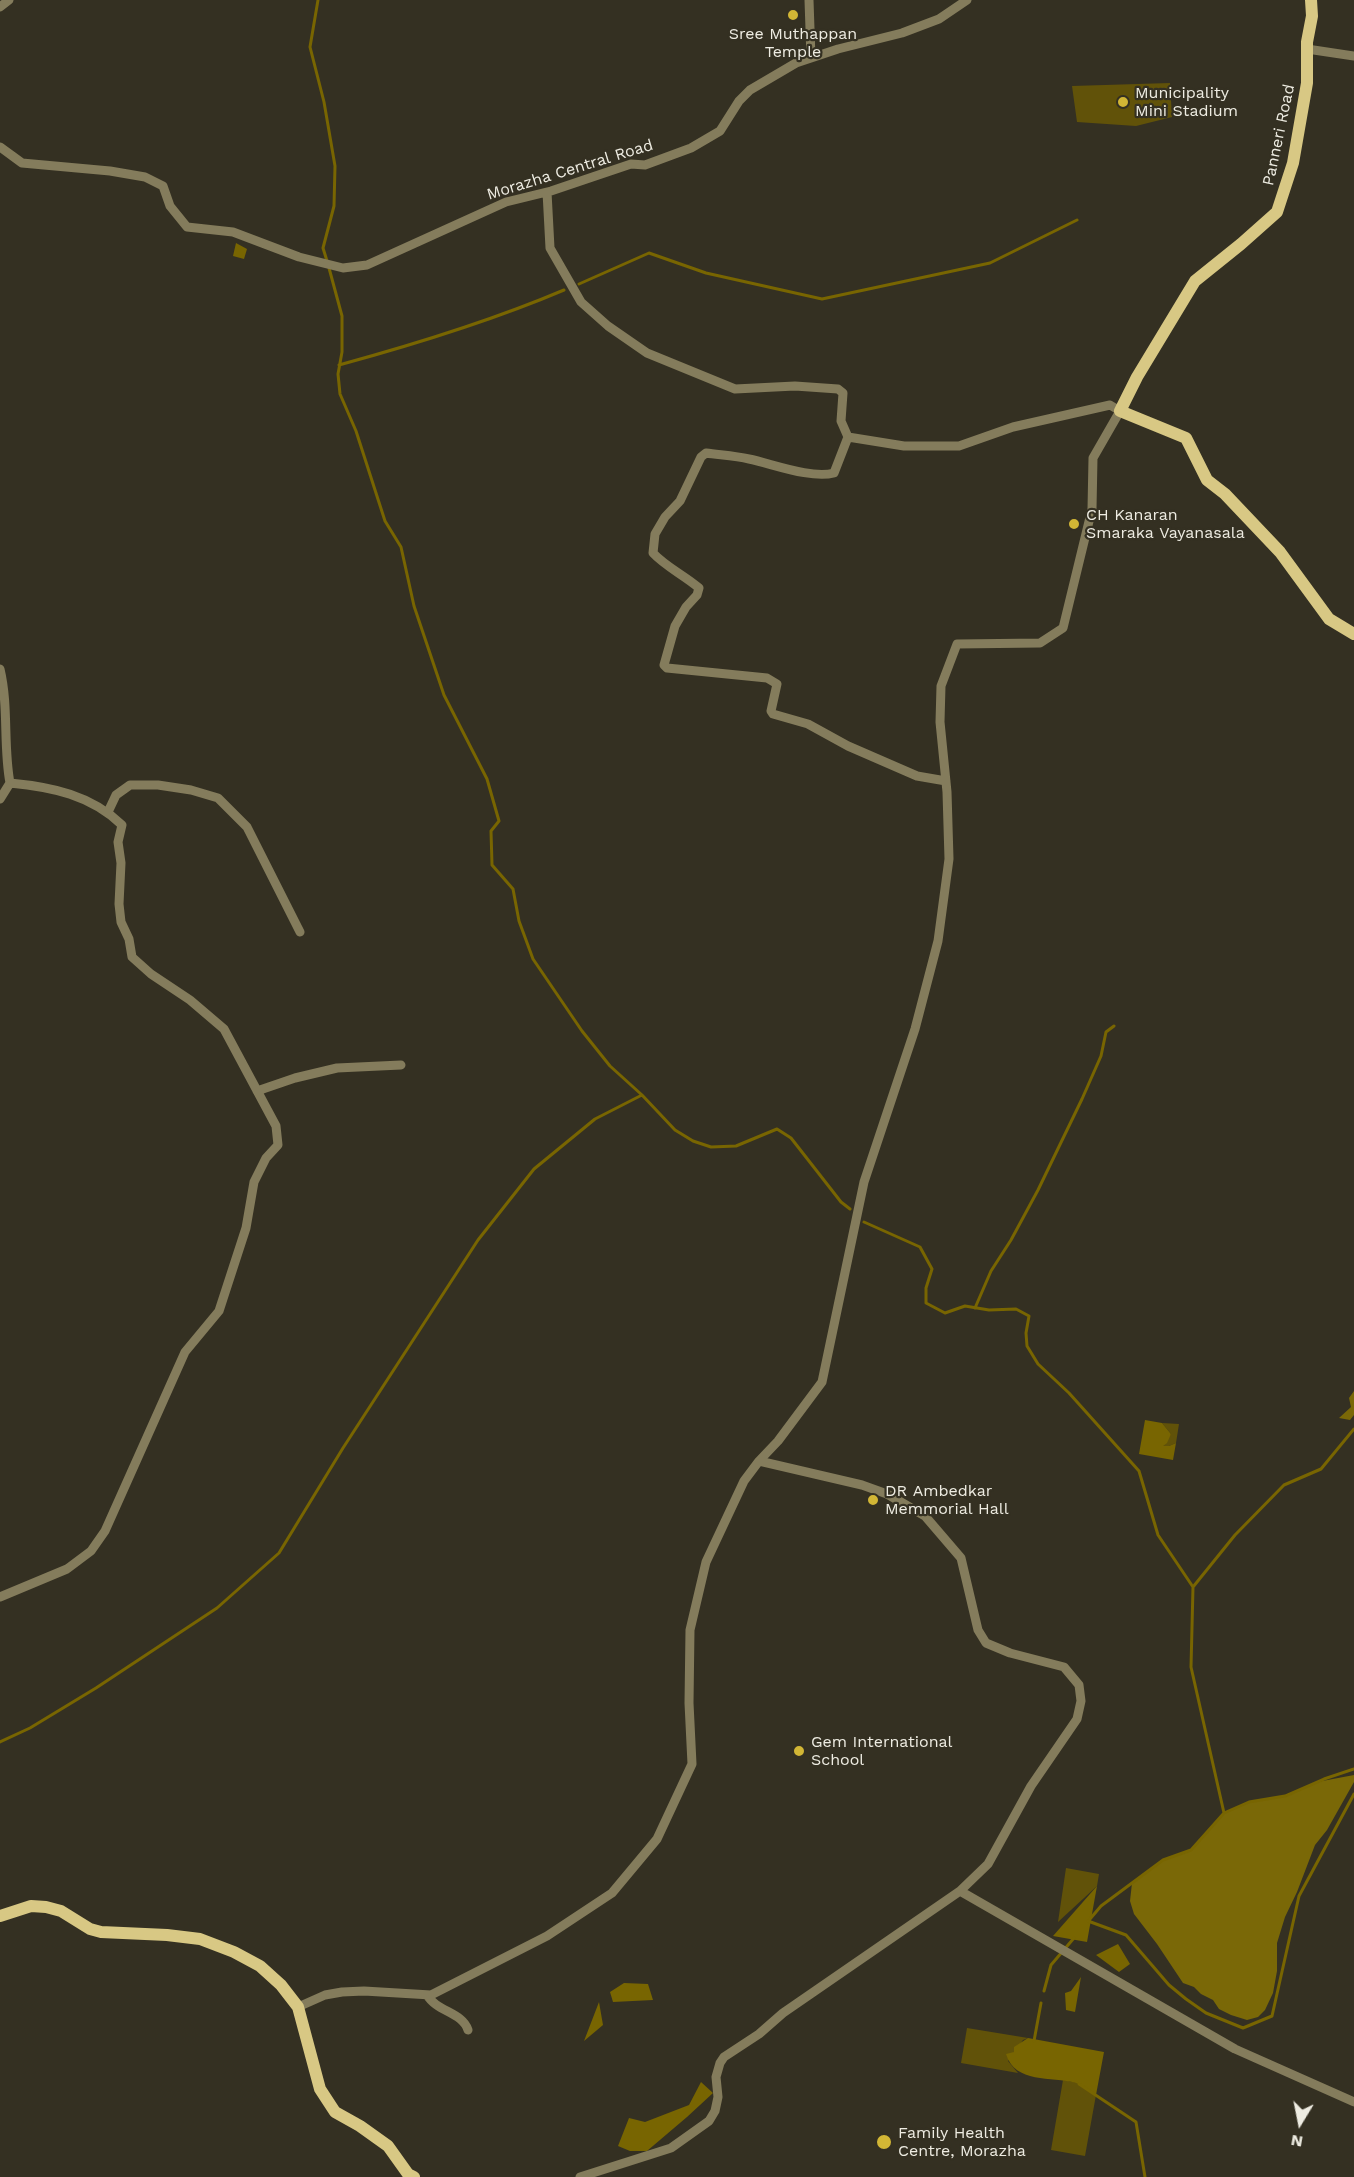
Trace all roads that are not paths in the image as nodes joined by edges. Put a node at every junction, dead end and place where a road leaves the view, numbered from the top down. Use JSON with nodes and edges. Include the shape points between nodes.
{"nodes":[{"id":1,"x":9,"y":0,"type":"edge"},
{"id":2,"x":809,"y":0,"type":"edge"},
{"id":3,"x":967,"y":0,"type":"edge"},
{"id":4,"x":1311,"y":0,"type":"edge"},
{"id":5,"x":0,"y":7,"type":"edge"},
{"id":6,"x":1307,"y":49,"type":"junction"},
{"id":7,"x":1354,"y":56,"type":"edge"},
{"id":8,"x":812,"y":58,"type":"junction"},
{"id":9,"x":2,"y":149,"type":"edge"},
{"id":10,"x":547,"y":192,"type":"junction"},
{"id":11,"x":1120,"y":411,"type":"junction"},
{"id":12,"x":848,"y":437,"type":"junction"},
{"id":13,"x":1354,"y":634,"type":"edge"},
{"id":14,"x":0,"y":669,"type":"edge"},
{"id":15,"x":946,"y":782,"type":"junction"},
{"id":16,"x":10,"y":783,"type":"junction"},
{"id":17,"x":0,"y":799,"type":"edge"},
{"id":18,"x":108,"y":812,"type":"junction"},
{"id":19,"x":300,"y":932,"type":"dead end"},
{"id":20,"x":402,"y":1065,"type":"dead end"},
{"id":21,"x":257,"y":1091,"type":"junction"},
{"id":22,"x":759,"y":1461,"type":"junction"},
{"id":23,"x":0,"y":1597,"type":"edge"},
{"id":24,"x":960,"y":1891,"type":"junction"},
{"id":25,"x":0,"y":1916,"type":"edge"},
{"id":26,"x":427,"y":1995,"type":"junction"},
{"id":27,"x":298,"y":2007,"type":"junction"},
{"id":28,"x":468,"y":2030,"type":"dead end"},
{"id":29,"x":1354,"y":2102,"type":"edge"},
{"id":30,"x":414,"y":2177,"type":"edge"},
{"id":31,"x":580,"y":2177,"type":"edge"}],
"edges":[{"from":1,"to":5,"type":"street"},
{"from":2,"to":8,"type":"street"},
{"from":3,"to":8,"type":"street","name":"Morazha Central Road","via":[[939,19]]},
{"from":4,"to":6,"type":"main road","name":"Panneri Road"},
{"from":6,"to":7,"type":"street"},
{"from":6,"to":11,"type":"main road","name":"Panneri Road","via":[[1307,83],[1293,163],[1277,212],[1195,281]]},
{"from":8,"to":10,"type":"street","name":"Morazha Central Road","via":[[750,90],[720,131],[690,148],[645,165],[631,164]]},
{"from":9,"to":10,"type":"street","name":"Morazha Central Road","via":[[22,163],[145,177],[163,186],[170,206],[187,227],[232,232],[342,268],[367,265],[506,202]]},
{"from":10,"to":12,"type":"street","via":[[550,248],[581,302],[608,326],[647,353],[735,389],[838,388],[843,393],[841,421]]},
{"from":11,"to":12,"type":"street","via":[[1110,405],[1059,415],[959,446],[904,446]]},
{"from":11,"to":13,"type":"main road","via":[[1186,438],[1207,480],[1280,552],[1329,619]]},
{"from":11,"to":15,"type":"street","via":[[1093,458],[1092,509],[1063,628],[1040,643],[957,644],[941,686]]},
{"from":12,"to":15,"type":"street","via":[[834,473],[826,475],[706,453],[700,457],[680,501],[655,534],[653,553],[699,588],[675,626],[664,664],[687,671],[767,678],[777,684],[773,714],[808,724],[917,776]]},
{"from":14,"to":16,"type":"street"},
{"from":15,"to":22,"type":"street","via":[[949,859],[938,941],[915,1029],[864,1182],[822,1382]]},
{"from":16,"to":17,"type":"street"},
{"from":16,"to":18,"type":"street","via":[[43,786],[90,801]]},
{"from":18,"to":19,"type":"street","via":[[116,795],[130,785],[158,785],[218,798],[247,827]]},
{"from":18,"to":21,"type":"street","via":[[122,825],[118,842],[119,904],[132,957],[224,1029]]},
{"from":20,"to":21,"type":"street","via":[[337,1068]]},
{"from":21,"to":23,"type":"street","via":[[276,1126],[278,1145],[254,1182],[246,1228],[219,1311],[185,1352],[105,1531],[91,1551],[67,1569]]},
{"from":22,"to":24,"type":"street","via":[[862,1485],[925,1516],[961,1558],[978,1630],[986,1643],[1064,1667],[1079,1685],[1077,1719],[1030,1786],[988,1864]]},
{"from":22,"to":26,"type":"street","via":[[744,1481],[706,1562],[690,1630],[692,1764],[657,1839],[612,1893],[547,1936]]},
{"from":24,"to":29,"type":"street","via":[[1234,2049]]},
{"from":24,"to":31,"type":"street","via":[[724,2057],[716,2077],[715,2111],[709,2121],[671,2148]]},
{"from":25,"to":27,"type":"main road","via":[[31,1906],[46,1907],[101,1932],[200,1939],[260,1966]]},
{"from":26,"to":27,"type":"street","via":[[342,1992]]},
{"from":26,"to":28,"type":"street","via":[[438,2008],[460,2019]]},
{"from":27,"to":30,"type":"main road","via":[[320,2089],[335,2112],[388,2146]]}]}
